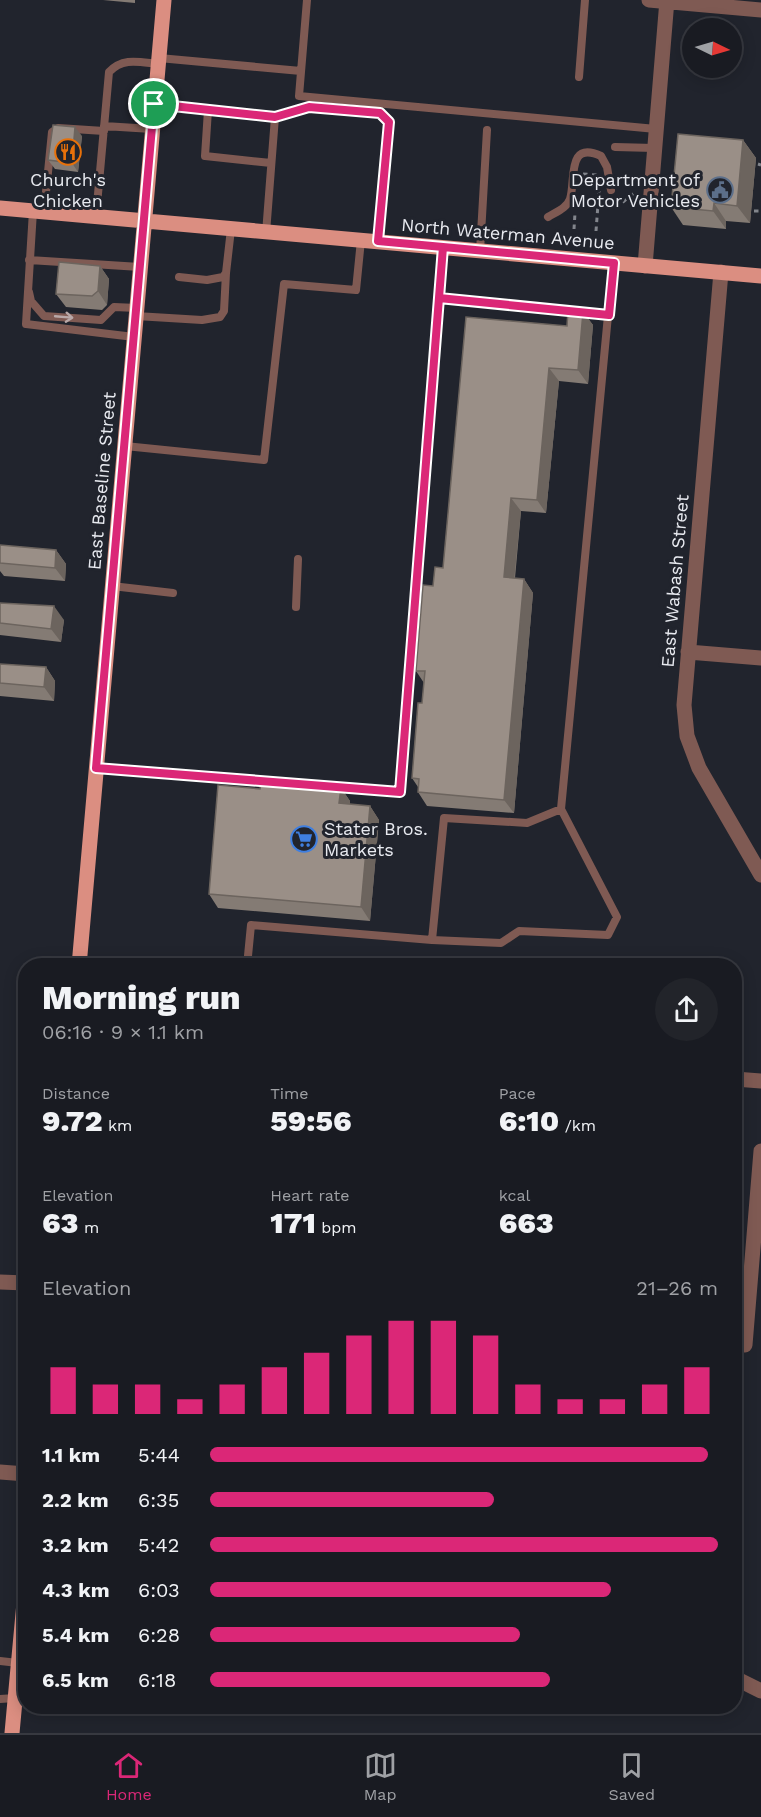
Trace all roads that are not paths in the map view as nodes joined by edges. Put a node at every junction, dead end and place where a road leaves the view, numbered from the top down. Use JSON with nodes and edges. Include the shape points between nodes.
{"nodes":[{"id":1,"x":164,"y":0,"type":"edge"},
{"id":2,"x":307,"y":0,"type":"edge"},
{"id":3,"x":585,"y":0,"type":"edge"},
{"id":4,"x":649,"y":0,"type":"edge"},
{"id":5,"x":667,"y":1,"type":"edge"},
{"id":6,"x":761,"y":10,"type":"edge"},
{"id":7,"x":159,"y":61,"type":"junction"},
{"id":8,"x":301,"y":71,"type":"junction"},
{"id":9,"x":579,"y":77,"type":"dead end"},
{"id":10,"x":154,"y":104,"type":"junction"},
{"id":11,"x":208,"y":110,"type":"junction"},
{"id":12,"x":275,"y":117,"type":"junction"},
{"id":13,"x":104,"y":129,"type":"junction"},
{"id":14,"x":152,"y":129,"type":"junction"},
{"id":15,"x":656,"y":129,"type":"junction"},
{"id":16,"x":487,"y":130,"type":"dead end"},
{"id":17,"x":615,"y":147,"type":"dead end"},
{"id":18,"x":654,"y":148,"type":"junction"},
{"id":19,"x":271,"y":163,"type":"junction"},
{"id":20,"x":611,"y":190,"type":"dead end"},
{"id":21,"x":0,"y":208,"type":"edge"},
{"id":22,"x":39,"y":212,"type":"junction"},
{"id":23,"x":96,"y":216,"type":"junction"},
{"id":24,"x":548,"y":217,"type":"dead end"},
{"id":25,"x":144,"y":221,"type":"junction"},
{"id":26,"x":231,"y":229,"type":"junction"},
{"id":27,"x":266,"y":233,"type":"junction"},
{"id":28,"x":361,"y":240,"type":"junction"},
{"id":29,"x":378,"y":241,"type":"junction"},
{"id":30,"x":443,"y":247,"type":"junction"},
{"id":31,"x":480,"y":251,"type":"junction"},
{"id":32,"x":29,"y":260,"type":"junction"},
{"id":33,"x":614,"y":263,"type":"junction"},
{"id":34,"x":645,"y":266,"type":"junction"},
{"id":35,"x":140,"y":267,"type":"junction"},
{"id":36,"x":721,"y":272,"type":"junction"},
{"id":37,"x":226,"y":273,"type":"junction"},
{"id":38,"x":761,"y":276,"type":"edge"},
{"id":39,"x":178,"y":277,"type":"dead end"},
{"id":40,"x":27,"y":283,"type":"junction"},
{"id":41,"x":439,"y":298,"type":"junction"},
{"id":42,"x":136,"y":312,"type":"junction"},
{"id":43,"x":609,"y":315,"type":"junction"},
{"id":44,"x":134,"y":337,"type":"junction"},
{"id":45,"x":125,"y":446,"type":"junction"},
{"id":46,"x":298,"y":560,"type":"dead end"},
{"id":47,"x":112,"y":586,"type":"junction"},
{"id":48,"x":172,"y":593,"type":"dead end"},
{"id":49,"x":296,"y":607,"type":"dead end"},
{"id":50,"x":688,"y":652,"type":"junction"},
{"id":51,"x":761,"y":658,"type":"edge"},
{"id":52,"x":96,"y":768,"type":"junction"},
{"id":53,"x":279,"y":783,"type":"edge"},
{"id":54,"x":324,"y":786,"type":"edge"},
{"id":55,"x":561,"y":809,"type":"junction"},
{"id":56,"x":761,"y":875,"type":"edge"},
{"id":57,"x":432,"y":940,"type":"junction"},
{"id":58,"x":80,"y":958,"type":"edge"},
{"id":59,"x":248,"y":958,"type":"edge"},
{"id":60,"x":742,"y":1080,"type":"edge"},
{"id":61,"x":761,"y":1081,"type":"edge"},
{"id":62,"x":761,"y":1151,"type":"edge"},
{"id":63,"x":0,"y":1282,"type":"edge"},
{"id":64,"x":18,"y":1283,"type":"edge"},
{"id":65,"x":742,"y":1327,"type":"edge"},
{"id":66,"x":761,"y":1342,"type":"edge"},
{"id":67,"x":742,"y":1345,"type":"edge"},
{"id":68,"x":0,"y":1472,"type":"edge"},
{"id":69,"x":18,"y":1473,"type":"edge"},
{"id":70,"x":0,"y":1661,"type":"edge"},
{"id":71,"x":18,"y":1663,"type":"joint"},
{"id":72,"x":742,"y":1682,"type":"edge"},
{"id":73,"x":761,"y":1691,"type":"edge"},
{"id":74,"x":7,"y":1698,"type":"edge"},
{"id":75,"x":12,"y":1733,"type":"edge"}],
"edges":[{"from":1,"to":7,"type":"main road","name":"East Baseline Street"},
{"from":2,"to":8,"type":"lane"},
{"from":3,"to":9,"type":"lane"},
{"from":4,"to":5,"type":"street"},
{"from":5,"to":6,"type":"street"},
{"from":5,"to":15,"type":"street"},
{"from":7,"to":8,"type":"lane"},
{"from":7,"to":10,"type":"main road","name":"East Baseline Street"},
{"from":7,"to":13,"type":"lane","via":[[127,61],[116,64],[109,72]]},
{"from":8,"to":15,"type":"lane","via":[[299,96]]},
{"from":10,"to":11,"type":"lane"},
{"from":10,"to":14,"type":"main road","name":"East Baseline Street"},
{"from":11,"to":12,"type":"lane"},
{"from":11,"to":19,"type":"lane","via":[[205,156]]},
{"from":12,"to":19,"type":"lane"},
{"from":12,"to":29,"type":"lane","via":[[309,107],[380,113],[389,122]]},
{"from":13,"to":14,"type":"lane"},
{"from":13,"to":22,"type":"lane","via":[[58,128],[52,132]]},
{"from":13,"to":23,"type":"lane"},
{"from":14,"to":25,"type":"main road","name":"East Baseline Street"},
{"from":15,"to":18,"type":"street"},
{"from":16,"to":31,"type":"lane"},
{"from":17,"to":18,"type":"lane"},
{"from":18,"to":34,"type":"street"},
{"from":19,"to":27,"type":"lane"},
{"from":20,"to":24,"type":"lane","via":[[601,156],[585,153],[574,165],[570,199]]},
{"from":21,"to":22,"type":"main road","name":"North Waterman Avenue"},
{"from":22,"to":23,"type":"main road","name":"North Waterman Avenue"},
{"from":22,"to":32,"type":"lane"},
{"from":23,"to":25,"type":"main road","name":"North Waterman Avenue"},
{"from":25,"to":26,"type":"main road","name":"North Waterman Avenue"},
{"from":25,"to":35,"type":"main road","name":"East Baseline Street"},
{"from":26,"to":27,"type":"main road","name":"North Waterman Avenue"},
{"from":26,"to":37,"type":"lane"},
{"from":27,"to":28,"type":"main road","name":"North Waterman Avenue"},
{"from":28,"to":29,"type":"main road","name":"North Waterman Avenue"},
{"from":28,"to":45,"type":"lane","via":[[356,290],[284,284],[264,460]]},
{"from":29,"to":30,"type":"main road","name":"North Waterman Avenue"},
{"from":30,"to":31,"type":"main road","name":"North Waterman Avenue"},
{"from":30,"to":41,"type":"lane"},
{"from":31,"to":33,"type":"main road","name":"North Waterman Avenue"},
{"from":32,"to":35,"type":"lane"},
{"from":32,"to":40,"type":"lane"},
{"from":33,"to":34,"type":"main road","name":"North Waterman Avenue"},
{"from":33,"to":43,"type":"lane"},
{"from":34,"to":36,"type":"main road","name":"North Waterman Avenue"},
{"from":35,"to":42,"type":"main road","name":"East Baseline Street"},
{"from":36,"to":38,"type":"main road","name":"North Waterman Avenue"},
{"from":36,"to":50,"type":"street","name":"East Wabash Street"},
{"from":37,"to":39,"type":"lane","via":[[218,280]]},
{"from":37,"to":42,"type":"lane","via":[[224,311],[220,317],[202,320]]},
{"from":40,"to":42,"type":"lane","one_way":true,"via":[[31,301],[44,316],[101,320],[114,307]]},
{"from":40,"to":44,"type":"lane","via":[[26,324]]},
{"from":41,"to":43,"type":"lane"},
{"from":41,"to":54,"type":"lane","via":[[400,792]]},
{"from":42,"to":44,"type":"main road","name":"East Baseline Street"},
{"from":43,"to":55,"type":"lane"},
{"from":44,"to":45,"type":"main road","name":"East Baseline Street"},
{"from":45,"to":47,"type":"main road","name":"East Baseline Street"},
{"from":46,"to":49,"type":"lane"},
{"from":47,"to":48,"type":"lane"},
{"from":47,"to":52,"type":"main road","name":"East Baseline Street"},
{"from":50,"to":51,"type":"street"},
{"from":50,"to":56,"type":"street","name":"East Wabash Street","via":[[684,705],[687,736],[715,799]]},
{"from":52,"to":53,"type":"lane"},
{"from":52,"to":58,"type":"main road","name":"East Baseline Street"},
{"from":55,"to":57,"type":"lane","via":[[527,823],[444,818]]},
{"from":55,"to":57,"type":"lane","via":[[617,916],[608,935],[519,931],[501,944]]},
{"from":57,"to":59,"type":"lane","via":[[251,926]]},
{"from":60,"to":61,"type":"street"},
{"from":62,"to":65,"type":"street"},
{"from":63,"to":64,"type":"street"},
{"from":66,"to":67,"type":"street"},
{"from":68,"to":69,"type":"street"},
{"from":70,"to":71,"type":"lane"},
{"from":71,"to":74,"type":"main road"},
{"from":72,"to":73,"type":"street"},
{"from":74,"to":75,"type":"main road"}]}
